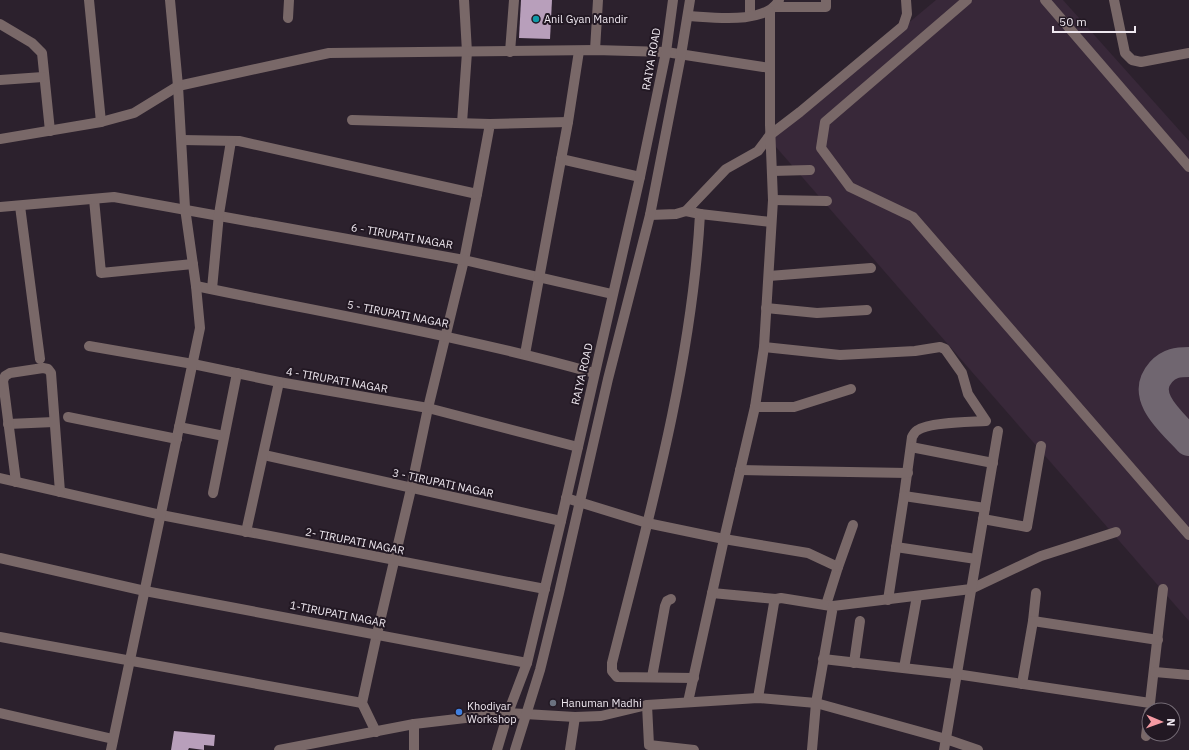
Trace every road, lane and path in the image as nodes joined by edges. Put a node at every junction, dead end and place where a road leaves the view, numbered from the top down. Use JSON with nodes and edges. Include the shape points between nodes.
{"nodes":[{"id":1,"x":89,"y":0,"type":"edge"},
{"id":2,"x":170,"y":0,"type":"edge"},
{"id":3,"x":289,"y":0,"type":"edge"},
{"id":4,"x":464,"y":0,"type":"edge"},
{"id":5,"x":514,"y":0,"type":"edge"},
{"id":6,"x":598,"y":0,"type":"edge"},
{"id":7,"x":673,"y":0,"type":"edge"},
{"id":8,"x":690,"y":0,"type":"edge"},
{"id":9,"x":750,"y":0,"type":"edge"},
{"id":10,"x":826,"y":0,"type":"edge"},
{"id":11,"x":906,"y":0,"type":"edge"},
{"id":12,"x":967,"y":0,"type":"edge"},
{"id":13,"x":1045,"y":0,"type":"edge"},
{"id":14,"x":1114,"y":0,"type":"edge"},
{"id":15,"x":774,"y":6,"type":"edge"},
{"id":16,"x":688,"y":16,"type":"junction"},
{"id":17,"x":750,"y":16,"type":"junction"},
{"id":18,"x":288,"y":18,"type":"dead end"},
{"id":19,"x":0,"y":24,"type":"edge"},
{"id":20,"x":595,"y":50,"type":"junction"},
{"id":21,"x":579,"y":51,"type":"junction"},
{"id":22,"x":467,"y":52,"type":"junction"},
{"id":23,"x":510,"y":52,"type":"junction"},
{"id":24,"x":666,"y":52,"type":"junction"},
{"id":25,"x":1189,"y":53,"type":"edge"},
{"id":26,"x":681,"y":55,"type":"junction"},
{"id":27,"x":770,"y":68,"type":"junction"},
{"id":28,"x":44,"y":77,"type":"junction"},
{"id":29,"x":0,"y":80,"type":"edge"},
{"id":30,"x":178,"y":86,"type":"junction"},
{"id":31,"x":352,"y":120,"type":"dead end"},
{"id":32,"x":101,"y":122,"type":"junction"},
{"id":33,"x":568,"y":122,"type":"junction"},
{"id":34,"x":462,"y":123,"type":"junction"},
{"id":35,"x":490,"y":124,"type":"junction"},
{"id":36,"x":50,"y":131,"type":"junction"},
{"id":37,"x":770,"y":135,"type":"junction"},
{"id":38,"x":0,"y":139,"type":"edge"},
{"id":39,"x":182,"y":140,"type":"junction"},
{"id":40,"x":231,"y":141,"type":"junction"},
{"id":41,"x":561,"y":159,"type":"junction"},
{"id":42,"x":1189,"y":167,"type":"edge"},
{"id":43,"x":810,"y":170,"type":"dead end"},
{"id":44,"x":772,"y":171,"type":"junction"},
{"id":45,"x":640,"y":177,"type":"junction"},
{"id":46,"x":477,"y":194,"type":"junction"},
{"id":47,"x":94,"y":199,"type":"junction"},
{"id":48,"x":773,"y":200,"type":"junction"},
{"id":49,"x":827,"y":201,"type":"dead end"},
{"id":50,"x":20,"y":206,"type":"junction"},
{"id":51,"x":0,"y":207,"type":"edge"},
{"id":52,"x":185,"y":208,"type":"junction"},
{"id":53,"x":686,"y":211,"type":"junction"},
{"id":54,"x":219,"y":214,"type":"junction"},
{"id":55,"x":700,"y":214,"type":"junction"},
{"id":56,"x":650,"y":215,"type":"junction"},
{"id":57,"x":771,"y":222,"type":"junction"},
{"id":58,"x":464,"y":260,"type":"junction"},
{"id":59,"x":193,"y":264,"type":"junction"},
{"id":60,"x":871,"y":268,"type":"dead end"},
{"id":61,"x":769,"y":276,"type":"junction"},
{"id":62,"x":538,"y":278,"type":"junction"},
{"id":63,"x":196,"y":286,"type":"junction"},
{"id":64,"x":212,"y":289,"type":"junction"},
{"id":65,"x":612,"y":294,"type":"junction"},
{"id":66,"x":766,"y":308,"type":"junction"},
{"id":67,"x":867,"y":310,"type":"dead end"},
{"id":68,"x":446,"y":336,"type":"junction"},
{"id":69,"x":89,"y":346,"type":"dead end"},
{"id":70,"x":764,"y":347,"type":"junction"},
{"id":71,"x":525,"y":354,"type":"junction"},
{"id":72,"x":40,"y":359,"type":"dead end"},
{"id":73,"x":193,"y":364,"type":"junction"},
{"id":74,"x":237,"y":373,"type":"junction"},
{"id":75,"x":594,"y":373,"type":"junction"},
{"id":76,"x":279,"y":382,"type":"junction"},
{"id":77,"x":851,"y":389,"type":"dead end"},
{"id":78,"x":755,"y":406,"type":"junction"},
{"id":79,"x":428,"y":408,"type":"junction"},
{"id":80,"x":68,"y":417,"type":"dead end"},
{"id":81,"x":54,"y":422,"type":"junction"},
{"id":82,"x":8,"y":424,"type":"junction"},
{"id":83,"x":179,"y":427,"type":"junction"},
{"id":84,"x":998,"y":431,"type":"dead end"},
{"id":85,"x":224,"y":436,"type":"junction"},
{"id":86,"x":177,"y":439,"type":"junction"},
{"id":87,"x":1041,"y":446,"type":"dead end"},
{"id":88,"x":578,"y":447,"type":"junction"},
{"id":89,"x":911,"y":447,"type":"junction"},
{"id":90,"x":264,"y":455,"type":"junction"},
{"id":91,"x":993,"y":463,"type":"junction"},
{"id":92,"x":740,"y":470,"type":"junction"},
{"id":93,"x":908,"y":473,"type":"junction"},
{"id":94,"x":0,"y":478,"type":"edge"},
{"id":95,"x":16,"y":482,"type":"junction"},
{"id":96,"x":411,"y":489,"type":"junction"},
{"id":97,"x":60,"y":492,"type":"junction"},
{"id":98,"x":213,"y":493,"type":"dead end"},
{"id":99,"x":904,"y":496,"type":"junction"},
{"id":100,"x":566,"y":498,"type":"junction"},
{"id":101,"x":580,"y":501,"type":"junction"},
{"id":102,"x":985,"y":508,"type":"junction"},
{"id":103,"x":161,"y":515,"type":"junction"},
{"id":104,"x":983,"y":518,"type":"junction"},
{"id":105,"x":561,"y":521,"type":"junction"},
{"id":106,"x":647,"y":523,"type":"junction"},
{"id":107,"x":853,"y":525,"type":"dead end"},
{"id":108,"x":246,"y":532,"type":"junction"},
{"id":109,"x":1116,"y":532,"type":"dead end"},
{"id":110,"x":1189,"y":535,"type":"edge"},
{"id":111,"x":724,"y":539,"type":"junction"},
{"id":112,"x":896,"y":547,"type":"junction"},
{"id":113,"x":0,"y":558,"type":"edge"},
{"id":114,"x":976,"y":559,"type":"junction"},
{"id":115,"x":394,"y":562,"type":"junction"},
{"id":116,"x":838,"y":567,"type":"junction"},
{"id":117,"x":545,"y":589,"type":"junction"},
{"id":118,"x":971,"y":589,"type":"junction"},
{"id":119,"x":1163,"y":589,"type":"dead end"},
{"id":120,"x":145,"y":591,"type":"junction"},
{"id":121,"x":712,"y":593,"type":"junction"},
{"id":122,"x":1036,"y":593,"type":"dead end"},
{"id":123,"x":917,"y":596,"type":"junction"},
{"id":124,"x":671,"y":599,"type":"dead end"},
{"id":125,"x":776,"y":599,"type":"junction"},
{"id":126,"x":888,"y":600,"type":"junction"},
{"id":127,"x":829,"y":606,"type":"junction"},
{"id":128,"x":860,"y":621,"type":"dead end"},
{"id":129,"x":1033,"y":621,"type":"junction"},
{"id":130,"x":376,"y":634,"type":"junction"},
{"id":131,"x":0,"y":637,"type":"edge"},
{"id":132,"x":1158,"y":640,"type":"junction"},
{"id":133,"x":823,"y":659,"type":"junction"},
{"id":134,"x":130,"y":662,"type":"junction"},
{"id":135,"x":527,"y":662,"type":"junction"},
{"id":136,"x":854,"y":663,"type":"junction"},
{"id":137,"x":904,"y":668,"type":"junction"},
{"id":138,"x":1155,"y":672,"type":"junction"},
{"id":139,"x":956,"y":674,"type":"junction"},
{"id":140,"x":1189,"y":675,"type":"edge"},
{"id":141,"x":652,"y":677,"type":"junction"},
{"id":142,"x":694,"y":678,"type":"junction"},
{"id":143,"x":1022,"y":684,"type":"junction"},
{"id":144,"x":758,"y":698,"type":"junction"},
{"id":145,"x":688,"y":702,"type":"junction"},
{"id":146,"x":1151,"y":702,"type":"edge"},
{"id":147,"x":362,"y":703,"type":"junction"},
{"id":148,"x":816,"y":703,"type":"junction"},
{"id":149,"x":648,"y":705,"type":"junction"},
{"id":150,"x":1141,"y":706,"type":"edge"},
{"id":151,"x":0,"y":713,"type":"edge"},
{"id":152,"x":508,"y":713,"type":"junction"},
{"id":153,"x":526,"y":714,"type":"junction"},
{"id":154,"x":575,"y":717,"type":"junction"},
{"id":155,"x":414,"y":724,"type":"junction"},
{"id":156,"x":376,"y":732,"type":"junction"},
{"id":157,"x":946,"y":738,"type":"junction"},
{"id":158,"x":113,"y":739,"type":"junction"},
{"id":159,"x":649,"y":747,"type":"edge"},
{"id":160,"x":111,"y":750,"type":"edge"},
{"id":161,"x":279,"y":750,"type":"edge"},
{"id":162,"x":414,"y":750,"type":"edge"},
{"id":163,"x":497,"y":750,"type":"edge"},
{"id":164,"x":514,"y":750,"type":"edge"},
{"id":165,"x":570,"y":750,"type":"edge"},
{"id":166,"x":694,"y":750,"type":"edge"},
{"id":167,"x":812,"y":750,"type":"edge"},
{"id":168,"x":944,"y":750,"type":"edge"},
{"id":169,"x":978,"y":750,"type":"edge"}],
"edges":[{"from":1,"to":32,"type":"street"},
{"from":2,"to":30,"type":"street"},
{"from":3,"to":18,"type":"street"},
{"from":4,"to":22,"type":"street"},
{"from":5,"to":23,"type":"street"},
{"from":6,"to":20,"type":"street"},
{"from":7,"to":24,"type":"street","name":"RAIYA ROAD"},
{"from":8,"to":16,"type":"street"},
{"from":9,"to":17,"type":"street"},
{"from":10,"to":15,"type":"street","via":[[826,7]]},
{"from":11,"to":37,"type":"street","via":[[907,14],[903,26]]},
{"from":12,"to":110,"type":"street","via":[[825,122],[821,148],[850,187],[913,217]]},
{"from":13,"to":42,"type":"street"},
{"from":14,"to":25,"type":"street","via":[[1125,53],[1132,60],[1141,62]]},
{"from":15,"to":17,"type":"street"},
{"from":15,"to":27,"type":"street"},
{"from":16,"to":17,"type":"street"},
{"from":16,"to":26,"type":"street"},
{"from":19,"to":28,"type":"street","via":[[39,48],[42,53]]},
{"from":20,"to":21,"type":"street"},
{"from":20,"to":24,"type":"street"},
{"from":21,"to":23,"type":"street"},
{"from":21,"to":33,"type":"street"},
{"from":22,"to":23,"type":"street"},
{"from":22,"to":30,"type":"street","via":[[328,53]]},
{"from":22,"to":34,"type":"street"},
{"from":24,"to":26,"type":"street"},
{"from":24,"to":45,"type":"street","name":"RAIYA ROAD"},
{"from":26,"to":27,"type":"street"},
{"from":26,"to":56,"type":"street"},
{"from":27,"to":37,"type":"street"},
{"from":28,"to":29,"type":"street"},
{"from":28,"to":36,"type":"street"},
{"from":30,"to":32,"type":"street","via":[[134,113]]},
{"from":30,"to":39,"type":"street"},
{"from":31,"to":34,"type":"street"},
{"from":32,"to":36,"type":"street"},
{"from":33,"to":35,"type":"street"},
{"from":33,"to":41,"type":"street"},
{"from":34,"to":35,"type":"street"},
{"from":35,"to":46,"type":"street"},
{"from":36,"to":38,"type":"street"},
{"from":37,"to":44,"type":"street"},
{"from":37,"to":53,"type":"street","via":[[758,151],[726,169]]},
{"from":39,"to":40,"type":"street"},
{"from":39,"to":52,"type":"street"},
{"from":40,"to":46,"type":"street"},
{"from":40,"to":54,"type":"street"},
{"from":41,"to":45,"type":"street"},
{"from":41,"to":62,"type":"street"},
{"from":43,"to":44,"type":"street"},
{"from":44,"to":48,"type":"street"},
{"from":45,"to":65,"type":"street","name":"RAIYA ROAD"},
{"from":46,"to":58,"type":"street"},
{"from":47,"to":50,"type":"street","name":"6 - TIRUPATI NAGAR"},
{"from":47,"to":52,"type":"street","name":"6 - TIRUPATI NAGAR","via":[[114,197]]},
{"from":47,"to":59,"type":"street","via":[[101,273]]},
{"from":48,"to":49,"type":"street"},
{"from":48,"to":57,"type":"street"},
{"from":50,"to":51,"type":"street","name":"6 - TIRUPATI NAGAR"},
{"from":50,"to":72,"type":"street"},
{"from":52,"to":54,"type":"street","name":"6 - TIRUPATI NAGAR"},
{"from":52,"to":59,"type":"street"},
{"from":53,"to":55,"type":"street"},
{"from":53,"to":56,"type":"street"},
{"from":54,"to":58,"type":"street","name":"6 - TIRUPATI NAGAR"},
{"from":54,"to":64,"type":"street"},
{"from":55,"to":57,"type":"street"},
{"from":55,"to":106,"type":"street","via":[[698,260],[676,391]]},
{"from":56,"to":101,"type":"street"},
{"from":57,"to":61,"type":"street"},
{"from":58,"to":62,"type":"street","name":"6 - TIRUPATI NAGAR"},
{"from":58,"to":68,"type":"street"},
{"from":59,"to":63,"type":"street"},
{"from":60,"to":61,"type":"street"},
{"from":61,"to":66,"type":"street"},
{"from":62,"to":65,"type":"street","name":"6 - TIRUPATI NAGAR"},
{"from":62,"to":71,"type":"street"},
{"from":63,"to":64,"type":"street","name":"5 - TIRUPATI NAGAR"},
{"from":63,"to":73,"type":"street","via":[[200,328]]},
{"from":64,"to":68,"type":"street","name":"5 - TIRUPATI NAGAR"},
{"from":65,"to":75,"type":"street","name":"RAIYA ROAD"},
{"from":66,"to":67,"type":"street","via":[[817,313]]},
{"from":66,"to":70,"type":"street"},
{"from":68,"to":71,"type":"street","name":"5 - TIRUPATI NAGAR"},
{"from":68,"to":79,"type":"street"},
{"from":69,"to":73,"type":"street","name":"4 - TIRUPATI NAGAR"},
{"from":70,"to":78,"type":"street"},
{"from":70,"to":89,"type":"street","via":[[840,355],[915,352],[940,347],[945,349],[962,373],[968,394],[986,421],[919,428],[912,437]]},
{"from":71,"to":75,"type":"street","name":"5 - TIRUPATI NAGAR"},
{"from":73,"to":74,"type":"street","name":"4 - TIRUPATI NAGAR"},
{"from":73,"to":83,"type":"street"},
{"from":74,"to":76,"type":"street","name":"4 - TIRUPATI NAGAR"},
{"from":74,"to":85,"type":"street"},
{"from":75,"to":88,"type":"street","name":"RAIYA ROAD"},
{"from":76,"to":79,"type":"street","name":"4 - TIRUPATI NAGAR"},
{"from":76,"to":90,"type":"street"},
{"from":77,"to":78,"type":"street","via":[[794,407]]},
{"from":78,"to":92,"type":"street"},
{"from":79,"to":88,"type":"street","name":"4 - TIRUPATI NAGAR"},
{"from":79,"to":96,"type":"street"},
{"from":80,"to":86,"type":"street"},
{"from":81,"to":82,"type":"street"},
{"from":81,"to":82,"type":"street","via":[[51,373],[43,368],[5,376],[3,381]]},
{"from":81,"to":97,"type":"street"},
{"from":82,"to":95,"type":"street"},
{"from":83,"to":85,"type":"street"},
{"from":83,"to":86,"type":"street"},
{"from":84,"to":91,"type":"street"},
{"from":85,"to":98,"type":"street"},
{"from":86,"to":103,"type":"street"},
{"from":87,"to":104,"type":"street","via":[[1027,527]]},
{"from":88,"to":100,"type":"street","name":"RAIYA ROAD"},
{"from":89,"to":91,"type":"street"},
{"from":89,"to":93,"type":"street"},
{"from":90,"to":96,"type":"street","name":"3 - TIRUPATI NAGAR"},
{"from":90,"to":108,"type":"street"},
{"from":91,"to":102,"type":"street"},
{"from":92,"to":93,"type":"street"},
{"from":92,"to":111,"type":"street"},
{"from":93,"to":99,"type":"street"},
{"from":94,"to":95,"type":"street","name":"2- TIRUPATI NAGAR"},
{"from":95,"to":97,"type":"street","name":"2- TIRUPATI NAGAR"},
{"from":96,"to":105,"type":"street","name":"3 - TIRUPATI NAGAR"},
{"from":96,"to":115,"type":"street"},
{"from":97,"to":103,"type":"street","name":"2- TIRUPATI NAGAR"},
{"from":99,"to":102,"type":"street"},
{"from":99,"to":112,"type":"street"},
{"from":100,"to":101,"type":"street"},
{"from":100,"to":105,"type":"street","name":"RAIYA ROAD"},
{"from":101,"to":106,"type":"street"},
{"from":101,"to":153,"type":"street","via":[[555,608]]},
{"from":102,"to":104,"type":"street"},
{"from":103,"to":108,"type":"street","name":"2- TIRUPATI NAGAR"},
{"from":103,"to":120,"type":"street"},
{"from":104,"to":114,"type":"street"},
{"from":105,"to":117,"type":"street","name":"RAIYA ROAD"},
{"from":106,"to":111,"type":"street"},
{"from":106,"to":141,"type":"street","via":[[612,671],[617,676]]},
{"from":107,"to":116,"type":"street"},
{"from":108,"to":115,"type":"street","name":"2- TIRUPATI NAGAR"},
{"from":109,"to":118,"type":"street","via":[[1041,556]]},
{"from":111,"to":116,"type":"street","via":[[808,553]]},
{"from":111,"to":121,"type":"street"},
{"from":112,"to":114,"type":"street"},
{"from":112,"to":126,"type":"street"},
{"from":113,"to":120,"type":"street","name":"1-TIRUPATI NAGAR"},
{"from":114,"to":118,"type":"street"},
{"from":115,"to":117,"type":"street","name":"2- TIRUPATI NAGAR"},
{"from":115,"to":130,"type":"street"},
{"from":116,"to":127,"type":"street"},
{"from":117,"to":135,"type":"street","name":"RAIYA ROAD"},
{"from":118,"to":123,"type":"street"},
{"from":118,"to":139,"type":"street"},
{"from":119,"to":132,"type":"street"},
{"from":120,"to":130,"type":"street","name":"1-TIRUPATI NAGAR"},
{"from":120,"to":134,"type":"street"},
{"from":121,"to":125,"type":"street"},
{"from":121,"to":142,"type":"street"},
{"from":122,"to":129,"type":"street"},
{"from":123,"to":126,"type":"street"},
{"from":123,"to":137,"type":"street"},
{"from":124,"to":141,"type":"street","via":[[665,606]]},
{"from":125,"to":127,"type":"street"},
{"from":125,"to":144,"type":"street"},
{"from":126,"to":127,"type":"street"},
{"from":127,"to":133,"type":"street"},
{"from":128,"to":136,"type":"street"},
{"from":129,"to":132,"type":"street"},
{"from":129,"to":143,"type":"street"},
{"from":130,"to":135,"type":"street","name":"1-TIRUPATI NAGAR"},
{"from":130,"to":147,"type":"street"},
{"from":131,"to":134,"type":"street"},
{"from":132,"to":138,"type":"street"},
{"from":133,"to":136,"type":"street"},
{"from":133,"to":148,"type":"street"},
{"from":134,"to":147,"type":"street"},
{"from":134,"to":158,"type":"street"},
{"from":135,"to":152,"type":"street","name":"RAIYA ROAD"},
{"from":136,"to":137,"type":"street"},
{"from":137,"to":139,"type":"street"},
{"from":138,"to":140,"type":"street"},
{"from":138,"to":146,"type":"street"},
{"from":139,"to":143,"type":"street"},
{"from":139,"to":157,"type":"street"},
{"from":141,"to":142,"type":"street"},
{"from":142,"to":145,"type":"street"},
{"from":143,"to":150,"type":"street"},
{"from":144,"to":145,"type":"street"},
{"from":144,"to":148,"type":"street"},
{"from":145,"to":149,"type":"street"},
{"from":147,"to":156,"type":"street"},
{"from":148,"to":157,"type":"street"},
{"from":148,"to":167,"type":"street"},
{"from":149,"to":154,"type":"street","via":[[600,716]]},
{"from":149,"to":159,"type":"street"},
{"from":151,"to":158,"type":"street"},
{"from":152,"to":153,"type":"street"},
{"from":152,"to":155,"type":"street"},
{"from":152,"to":163,"type":"street","name":"RAIYA ROAD"},
{"from":153,"to":154,"type":"street"},
{"from":153,"to":164,"type":"street"},
{"from":154,"to":165,"type":"street"},
{"from":155,"to":156,"type":"street"},
{"from":155,"to":162,"type":"street"},
{"from":156,"to":161,"type":"street"},
{"from":157,"to":168,"type":"street"},
{"from":157,"to":169,"type":"street"},
{"from":158,"to":160,"type":"street"},
{"from":159,"to":166,"type":"street"}]}
